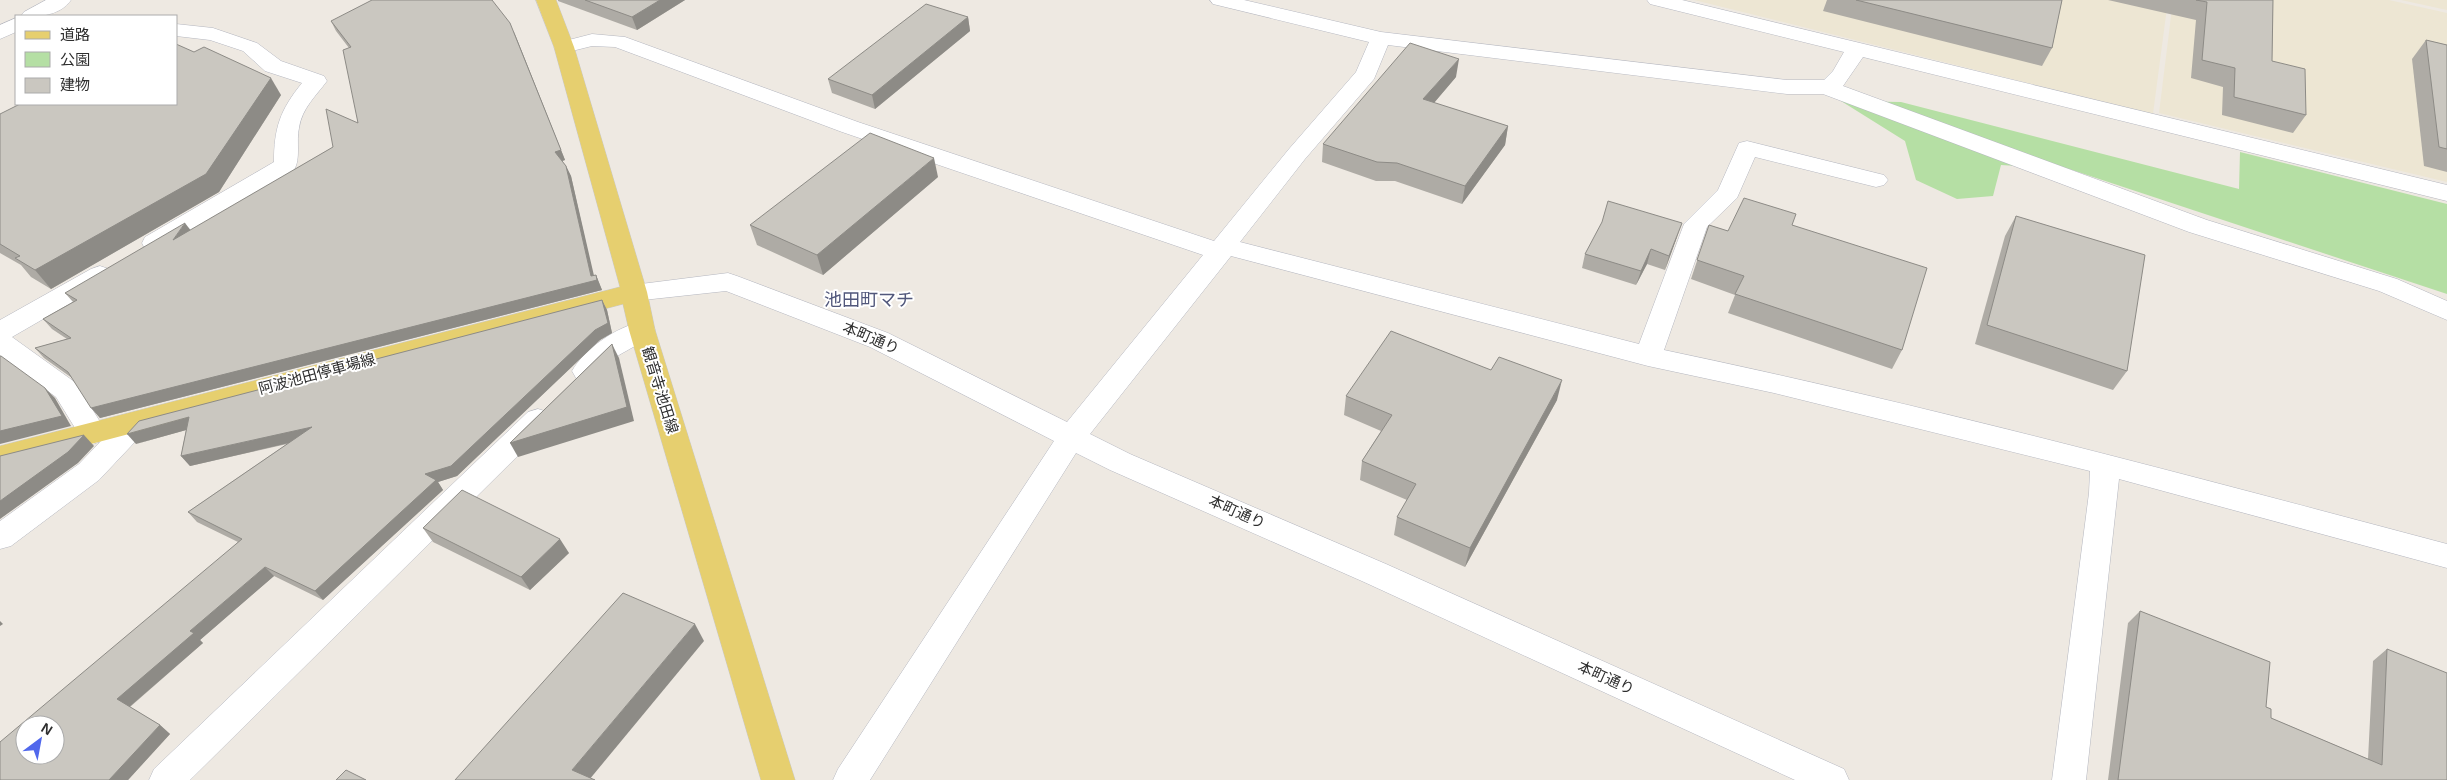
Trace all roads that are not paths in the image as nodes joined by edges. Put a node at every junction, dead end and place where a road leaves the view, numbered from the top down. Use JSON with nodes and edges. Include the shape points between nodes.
{"nodes":[{"id":1,"x":61,"y":0,"type":"edge"},
{"id":2,"x":546,"y":0,"type":"edge"},
{"id":3,"x":1220,"y":0,"type":"edge"},
{"id":4,"x":1657,"y":0,"type":"edge"},
{"id":5,"x":33,"y":15,"type":"edge"},
{"id":6,"x":178,"y":30,"type":"edge"},
{"id":7,"x":1381,"y":38,"type":"junction"},
{"id":8,"x":564,"y":47,"type":"junction"},
{"id":9,"x":1856,"y":49,"type":"junction"},
{"id":10,"x":1828,"y":88,"type":"junction"},
{"id":11,"x":1876,"y":180,"type":"dead end"},
{"id":12,"x":2447,"y":193,"type":"edge"},
{"id":13,"x":1222,"y":249,"type":"junction"},
{"id":14,"x":634,"y":292,"type":"junction"},
{"id":15,"x":2447,"y":311,"type":"edge"},
{"id":16,"x":642,"y":330,"type":"junction"},
{"id":17,"x":0,"y":332,"type":"edge"},
{"id":18,"x":0,"y":342,"type":"edge"},
{"id":19,"x":1648,"y":356,"type":"junction"},
{"id":20,"x":138,"y":421,"type":"junction"},
{"id":21,"x":93,"y":432,"type":"junction"},
{"id":22,"x":1072,"y":436,"type":"junction"},
{"id":23,"x":0,"y":457,"type":"edge"},
{"id":24,"x":2105,"y":464,"type":"junction"},
{"id":25,"x":0,"y":537,"type":"edge"},
{"id":26,"x":2447,"y":556,"type":"edge"},
{"id":27,"x":166,"y":780,"type":"edge"},
{"id":28,"x":778,"y":780,"type":"edge"},
{"id":29,"x":850,"y":780,"type":"edge"},
{"id":30,"x":1832,"y":780,"type":"edge"},
{"id":31,"x":2069,"y":780,"type":"edge"}],
"edges":[{"from":1,"to":5,"type":"street"},
{"from":2,"to":8,"type":"main road","name":"観音寺池田線"},
{"from":3,"to":7,"type":"street"},
{"from":4,"to":9,"type":"street"},
{"from":6,"to":17,"type":"street","via":[[213,34],[250,47],[274,66],[316,81],[290,115],[285,134],[286,165]]},
{"from":7,"to":10,"type":"street","via":[[1787,87]]},
{"from":7,"to":13,"type":"street","via":[[1366,74]]},
{"from":8,"to":13,"type":"street","via":[[592,40],[618,41],[860,130]]},
{"from":8,"to":14,"type":"main road","name":"観音寺池田線"},
{"from":9,"to":10,"type":"street","via":[[1842,78]]},
{"from":9,"to":12,"type":"street"},
{"from":10,"to":15,"type":"street","via":[[2198,226],[2388,285]]},
{"from":11,"to":19,"type":"street","via":[[1747,148],[1729,193],[1696,224]]},
{"from":13,"to":19,"type":"street"},
{"from":13,"to":22,"type":"street"},
{"from":14,"to":16,"type":"main road","name":"観音寺池田線"},
{"from":14,"to":20,"type":"main road","name":"阿波池田停車場線"},
{"from":14,"to":22,"type":"street","name":"本町通り","via":[[728,282],[879,340]]},
{"from":16,"to":27,"type":"street","via":[[610,348]]},
{"from":16,"to":28,"type":"main road","name":"観音寺池田線"},
{"from":18,"to":21,"type":"street","via":[[66,390]]},
{"from":19,"to":24,"type":"street","via":[[1774,383]]},
{"from":20,"to":21,"type":"main road","name":"阿波池田停車場線"},
{"from":20,"to":25,"type":"street","via":[[89,472]]},
{"from":21,"to":23,"type":"main road","name":"阿波池田停車場線"},
{"from":22,"to":29,"type":"street"},
{"from":22,"to":30,"type":"street","name":"本町通り","via":[[1120,462],[1375,573]]},
{"from":24,"to":26,"type":"street"},
{"from":24,"to":31,"type":"street"}]}
